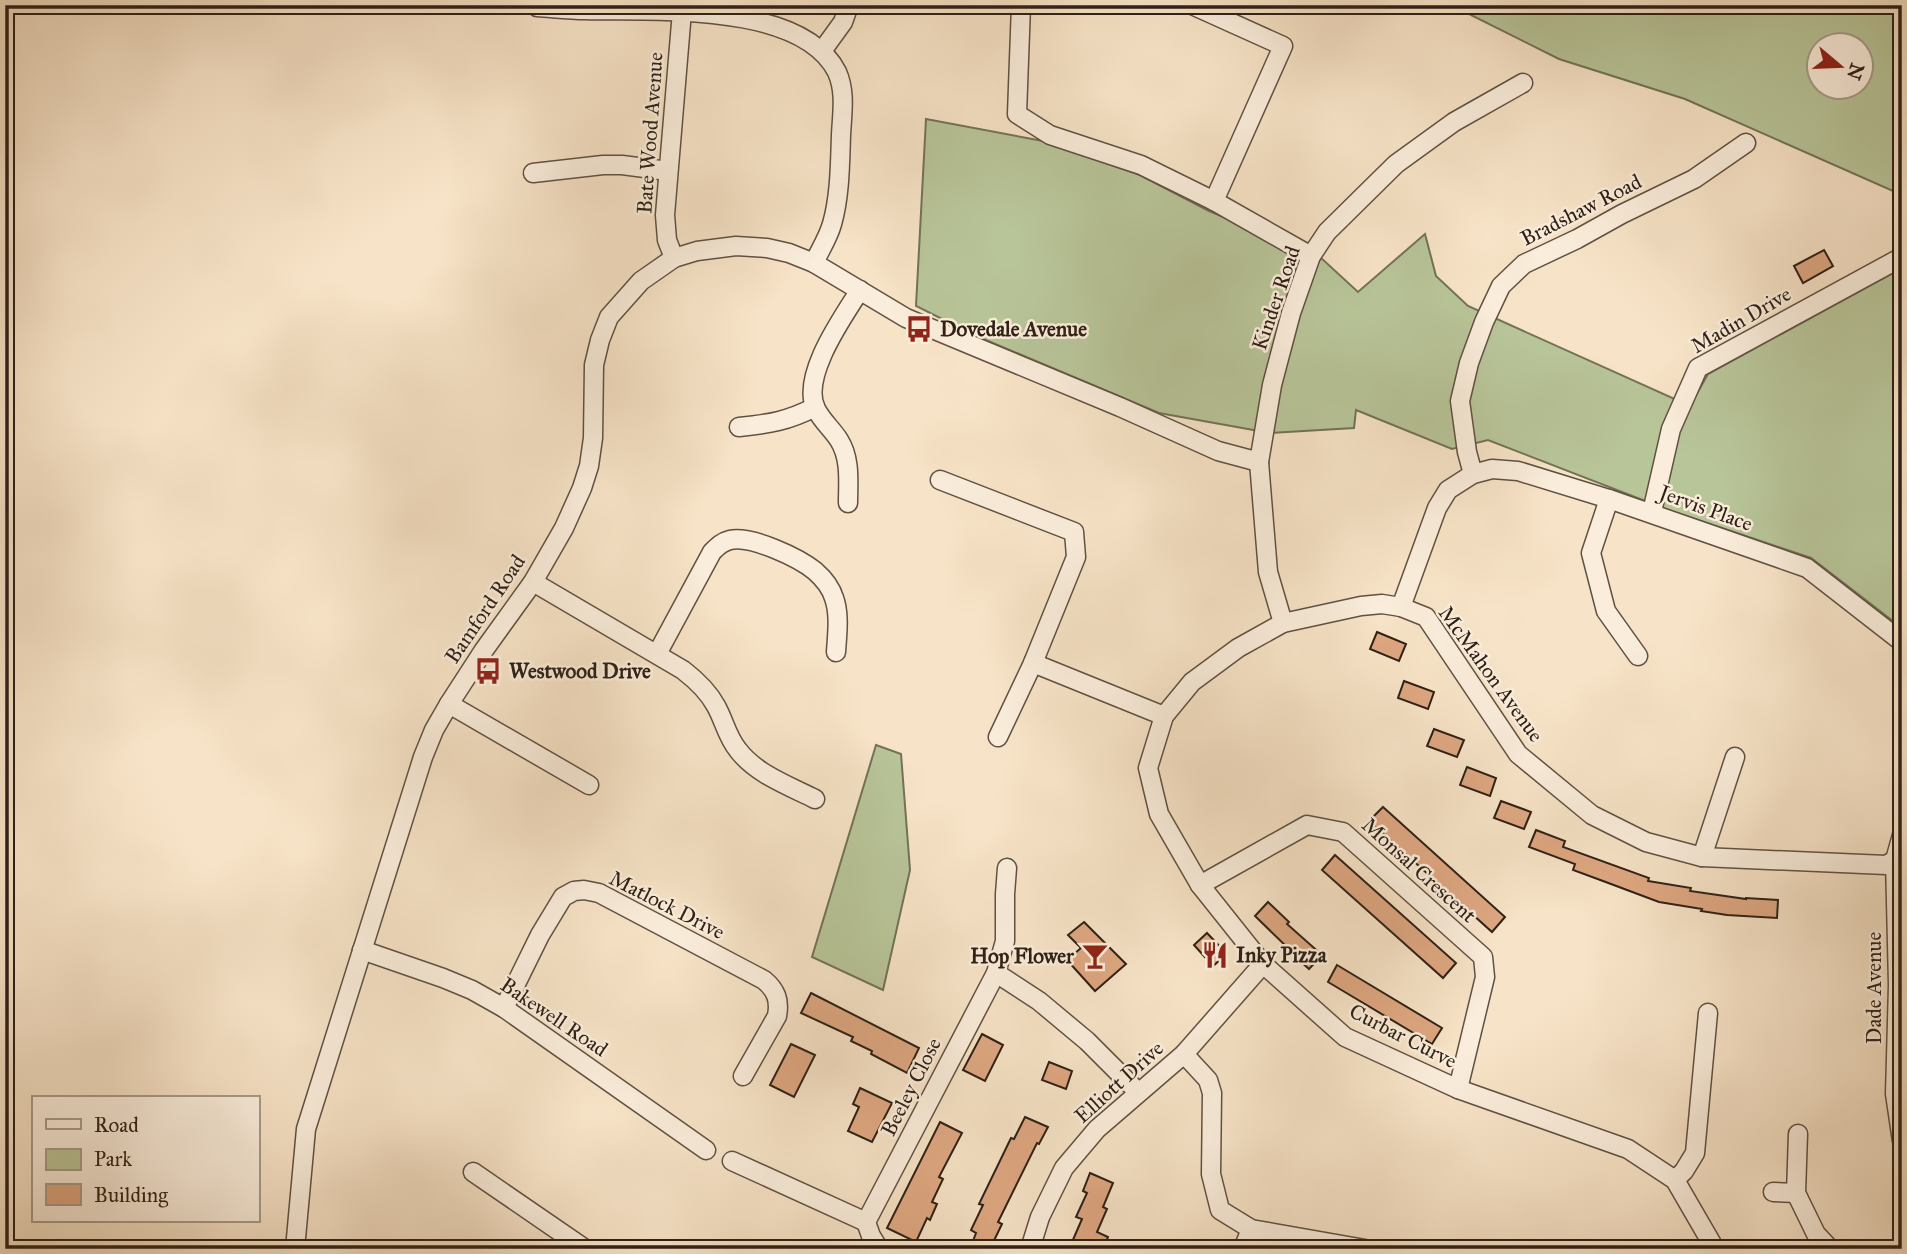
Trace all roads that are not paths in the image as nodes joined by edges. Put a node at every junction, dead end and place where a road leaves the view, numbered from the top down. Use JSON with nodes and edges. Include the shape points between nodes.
{"nodes":[{"id":1,"x":849,"y":5,"type":"edge"},
{"id":2,"x":1021,"y":5,"type":"edge"},
{"id":3,"x":1192,"y":5,"type":"edge"},
{"id":4,"x":537,"y":7,"type":"edge"},
{"id":5,"x":608,"y":7,"type":"edge"},
{"id":6,"x":682,"y":11,"type":"junction"},
{"id":7,"x":750,"y":13,"type":"edge"},
{"id":8,"x":822,"y":51,"type":"junction"},
{"id":9,"x":1523,"y":83,"type":"dead end"},
{"id":10,"x":1746,"y":143,"type":"dead end"},
{"id":11,"x":564,"y":151,"type":"dead end"},
{"id":12,"x":569,"y":169,"type":"junction"},
{"id":13,"x":668,"y":171,"type":"junction"},
{"id":14,"x":533,"y":173,"type":"dead end"},
{"id":15,"x":1214,"y":201,"type":"junction"},
{"id":16,"x":1311,"y":256,"type":"junction"},
{"id":17,"x":1902,"y":257,"type":"edge"},
{"id":18,"x":674,"y":258,"type":"junction"},
{"id":19,"x":814,"y":263,"type":"junction"},
{"id":20,"x":860,"y":290,"type":"junction"},
{"id":21,"x":815,"y":407,"type":"junction"},
{"id":22,"x":739,"y":427,"type":"dead end"},
{"id":23,"x":1259,"y":462,"type":"junction"},
{"id":24,"x":1473,"y":474,"type":"junction"},
{"id":25,"x":940,"y":480,"type":"dead end"},
{"id":26,"x":1609,"y":499,"type":"junction"},
{"id":27,"x":848,"y":503,"type":"dead end"},
{"id":28,"x":1652,"y":512,"type":"junction"},
{"id":29,"x":533,"y":582,"type":"junction"},
{"id":30,"x":1401,"y":607,"type":"junction"},
{"id":31,"x":1283,"y":623,"type":"junction"},
{"id":32,"x":1902,"y":642,"type":"edge"},
{"id":33,"x":836,"y":653,"type":"dead end"},
{"id":34,"x":657,"y":654,"type":"junction"},
{"id":35,"x":1638,"y":656,"type":"dead end"},
{"id":36,"x":1033,"y":663,"type":"junction"},
{"id":37,"x":449,"y":704,"type":"junction"},
{"id":38,"x":1164,"y":716,"type":"junction"},
{"id":39,"x":998,"y":737,"type":"dead end"},
{"id":40,"x":1735,"y":757,"type":"dead end"},
{"id":41,"x":589,"y":785,"type":"dead end"},
{"id":42,"x":815,"y":800,"type":"dead end"},
{"id":43,"x":1902,"y":835,"type":"edge"},
{"id":44,"x":1702,"y":857,"type":"junction"},
{"id":45,"x":1895,"y":860,"type":"junction"},
{"id":46,"x":1007,"y":869,"type":"dead end"},
{"id":47,"x":1200,"y":886,"type":"junction"},
{"id":48,"x":362,"y":950,"type":"junction"},
{"id":49,"x":1262,"y":964,"type":"junction"},
{"id":50,"x":996,"y":973,"type":"junction"},
{"id":51,"x":1900,"y":984,"type":"edge"},
{"id":52,"x":504,"y":1009,"type":"junction"},
{"id":53,"x":1707,"y":1013,"type":"dead end"},
{"id":54,"x":1184,"y":1054,"type":"junction"},
{"id":55,"x":743,"y":1076,"type":"dead end"},
{"id":56,"x":1458,"y":1089,"type":"junction"},
{"id":57,"x":1138,"y":1092,"type":"junction"},
{"id":58,"x":1798,"y":1134,"type":"dead end"},
{"id":59,"x":1902,"y":1141,"type":"edge"},
{"id":60,"x":706,"y":1150,"type":"dead end"},
{"id":61,"x":732,"y":1161,"type":"dead end"},
{"id":62,"x":473,"y":1172,"type":"dead end"},
{"id":63,"x":1675,"y":1180,"type":"junction"},
{"id":64,"x":1773,"y":1192,"type":"dead end"},
{"id":65,"x":1796,"y":1193,"type":"junction"},
{"id":66,"x":866,"y":1222,"type":"junction"},
{"id":67,"x":1251,"y":1229,"type":"junction"},
{"id":68,"x":295,"y":1249,"type":"edge"},
{"id":69,"x":585,"y":1249,"type":"edge"},
{"id":70,"x":879,"y":1249,"type":"edge"},
{"id":71,"x":1030,"y":1249,"type":"edge"},
{"id":72,"x":1243,"y":1249,"type":"edge"},
{"id":73,"x":1365,"y":1249,"type":"edge"},
{"id":74,"x":1715,"y":1249,"type":"edge"},
{"id":75,"x":1830,"y":1249,"type":"edge"}],
"edges":[{"from":1,"to":8,"type":"street"},
{"from":2,"to":15,"type":"street","via":[[1017,114],[1050,135],[1141,165]]},
{"from":3,"to":15,"type":"street","via":[[1283,46]]},
{"from":4,"to":5,"type":"street"},
{"from":5,"to":6,"type":"street"},
{"from":6,"to":7,"type":"street"},
{"from":6,"to":13,"type":"street","name":"Bate Wood Avenue"},
{"from":7,"to":8,"type":"street"},
{"from":8,"to":19,"type":"street","via":[[844,94],[835,210]]},
{"from":9,"to":16,"type":"street","name":"Kinder Road","via":[[1454,122],[1396,164],[1327,232]]},
{"from":10,"to":24,"type":"street","name":"Bradshaw Road","via":[[1694,179],[1524,264],[1501,286],[1469,363],[1461,401]]},
{"from":11,"to":12,"type":"street"},
{"from":12,"to":13,"type":"street","via":[[622,165]]},
{"from":12,"to":14,"type":"street"},
{"from":13,"to":18,"type":"street","name":"Bate Wood Avenue","via":[[665,231]]},
{"from":15,"to":16,"type":"street"},
{"from":16,"to":23,"type":"street","name":"Kinder Road","via":[[1272,385]]},
{"from":17,"to":28,"type":"street","name":"Madin Drive","via":[[1698,368],[1671,429]]},
{"from":18,"to":19,"type":"street","name":"Bamford Road","via":[[736,246],[767,248]]},
{"from":18,"to":29,"type":"street","name":"Bamford Road","via":[[641,281],[609,317],[594,365],[589,466],[564,528]]},
{"from":19,"to":20,"type":"street","name":"Bamford Road"},
{"from":20,"to":21,"type":"street","via":[[820,359]]},
{"from":20,"to":23,"type":"street","name":"Bamford Road","via":[[906,318],[1218,451]]},
{"from":21,"to":22,"type":"street","via":[[794,418]]},
{"from":21,"to":27,"type":"street","via":[[846,456]]},
{"from":23,"to":31,"type":"street","name":"Kinder Road","via":[[1268,572]]},
{"from":24,"to":26,"type":"street","name":"Jervis Place","via":[[1492,469],[1518,471]]},
{"from":24,"to":30,"type":"street","via":[[1448,490],[1437,508]]},
{"from":25,"to":36,"type":"street","via":[[1074,532],[1076,557]]},
{"from":26,"to":28,"type":"street","name":"Jervis Place"},
{"from":26,"to":35,"type":"street","via":[[1591,554],[1606,611]]},
{"from":28,"to":32,"type":"street","name":"Jervis Place","via":[[1807,568]]},
{"from":29,"to":34,"type":"street"},
{"from":29,"to":37,"type":"street","name":"Bamford Road"},
{"from":30,"to":31,"type":"street","name":"McMahon Avenue","via":[[1361,606]]},
{"from":30,"to":44,"type":"street","name":"McMahon Avenue","via":[[1426,617],[1518,754],[1550,782],[1592,815],[1646,842]]},
{"from":31,"to":38,"type":"street","name":"Curbar Curve","via":[[1238,648],[1192,682]]},
{"from":33,"to":34,"type":"street","via":[[837,614],[827,584],[801,562],[757,542],[732,539],[712,552]]},
{"from":34,"to":42,"type":"street","via":[[698,681],[747,760]]},
{"from":36,"to":38,"type":"street"},
{"from":36,"to":39,"type":"street"},
{"from":37,"to":41,"type":"street"},
{"from":37,"to":48,"type":"street","name":"Bamford Road","via":[[424,757]]},
{"from":38,"to":47,"type":"street","name":"Curbar Curve","via":[[1148,768],[1159,814]]},
{"from":40,"to":44,"type":"street"},
{"from":43,"to":45,"type":"street","name":"Dade Avenue"},
{"from":44,"to":45,"type":"street","name":"McMahon Avenue","via":[[1886,865]]},
{"from":45,"to":51,"type":"street","name":"Dade Avenue"},
{"from":46,"to":50,"type":"street","name":"Beeley Close","via":[[1005,941]]},
{"from":47,"to":49,"type":"street","name":"Curbar Curve"},
{"from":47,"to":56,"type":"street","name":"Monsal Crescent","via":[[1307,825],[1343,832],[1483,957],[1485,977]]},
{"from":48,"to":52,"type":"street","name":"Bakewell Road","via":[[472,990]]},
{"from":48,"to":68,"type":"street","name":"Bamford Road","via":[[306,1129]]},
{"from":49,"to":54,"type":"street","name":"Elliott Drive"},
{"from":49,"to":56,"type":"street","name":"Curbar Curve","via":[[1345,1037]]},
{"from":50,"to":57,"type":"street","via":[[1087,1041]]},
{"from":50,"to":66,"type":"street","name":"Beeley Close"},
{"from":51,"to":59,"type":"street","name":"Dade Avenue","via":[[1895,1094]]},
{"from":52,"to":55,"type":"street","name":"Matlock Drive","via":[[563,897],[574,891],[599,893],[772,987],[779,1006],[777,1016]]},
{"from":52,"to":60,"type":"street","name":"Bakewell Road"},
{"from":53,"to":63,"type":"street","via":[[1695,1153]]},
{"from":54,"to":57,"type":"street","name":"Elliott Drive"},
{"from":54,"to":67,"type":"street","via":[[1208,1080],[1212,1094],[1211,1174],[1220,1210]]},
{"from":56,"to":63,"type":"street","name":"Curbar Curve","via":[[1628,1149]]},
{"from":57,"to":71,"type":"street","name":"Elliott Drive","via":[[1097,1129],[1064,1168]]},
{"from":58,"to":65,"type":"street"},
{"from":61,"to":66,"type":"street"},
{"from":62,"to":69,"type":"street"},
{"from":63,"to":74,"type":"street","name":"Curbar Curve"},
{"from":64,"to":65,"type":"street"},
{"from":65,"to":75,"type":"street","via":[[1816,1234]]},
{"from":66,"to":70,"type":"street"},
{"from":67,"to":72,"type":"street"},
{"from":67,"to":73,"type":"street"}]}
